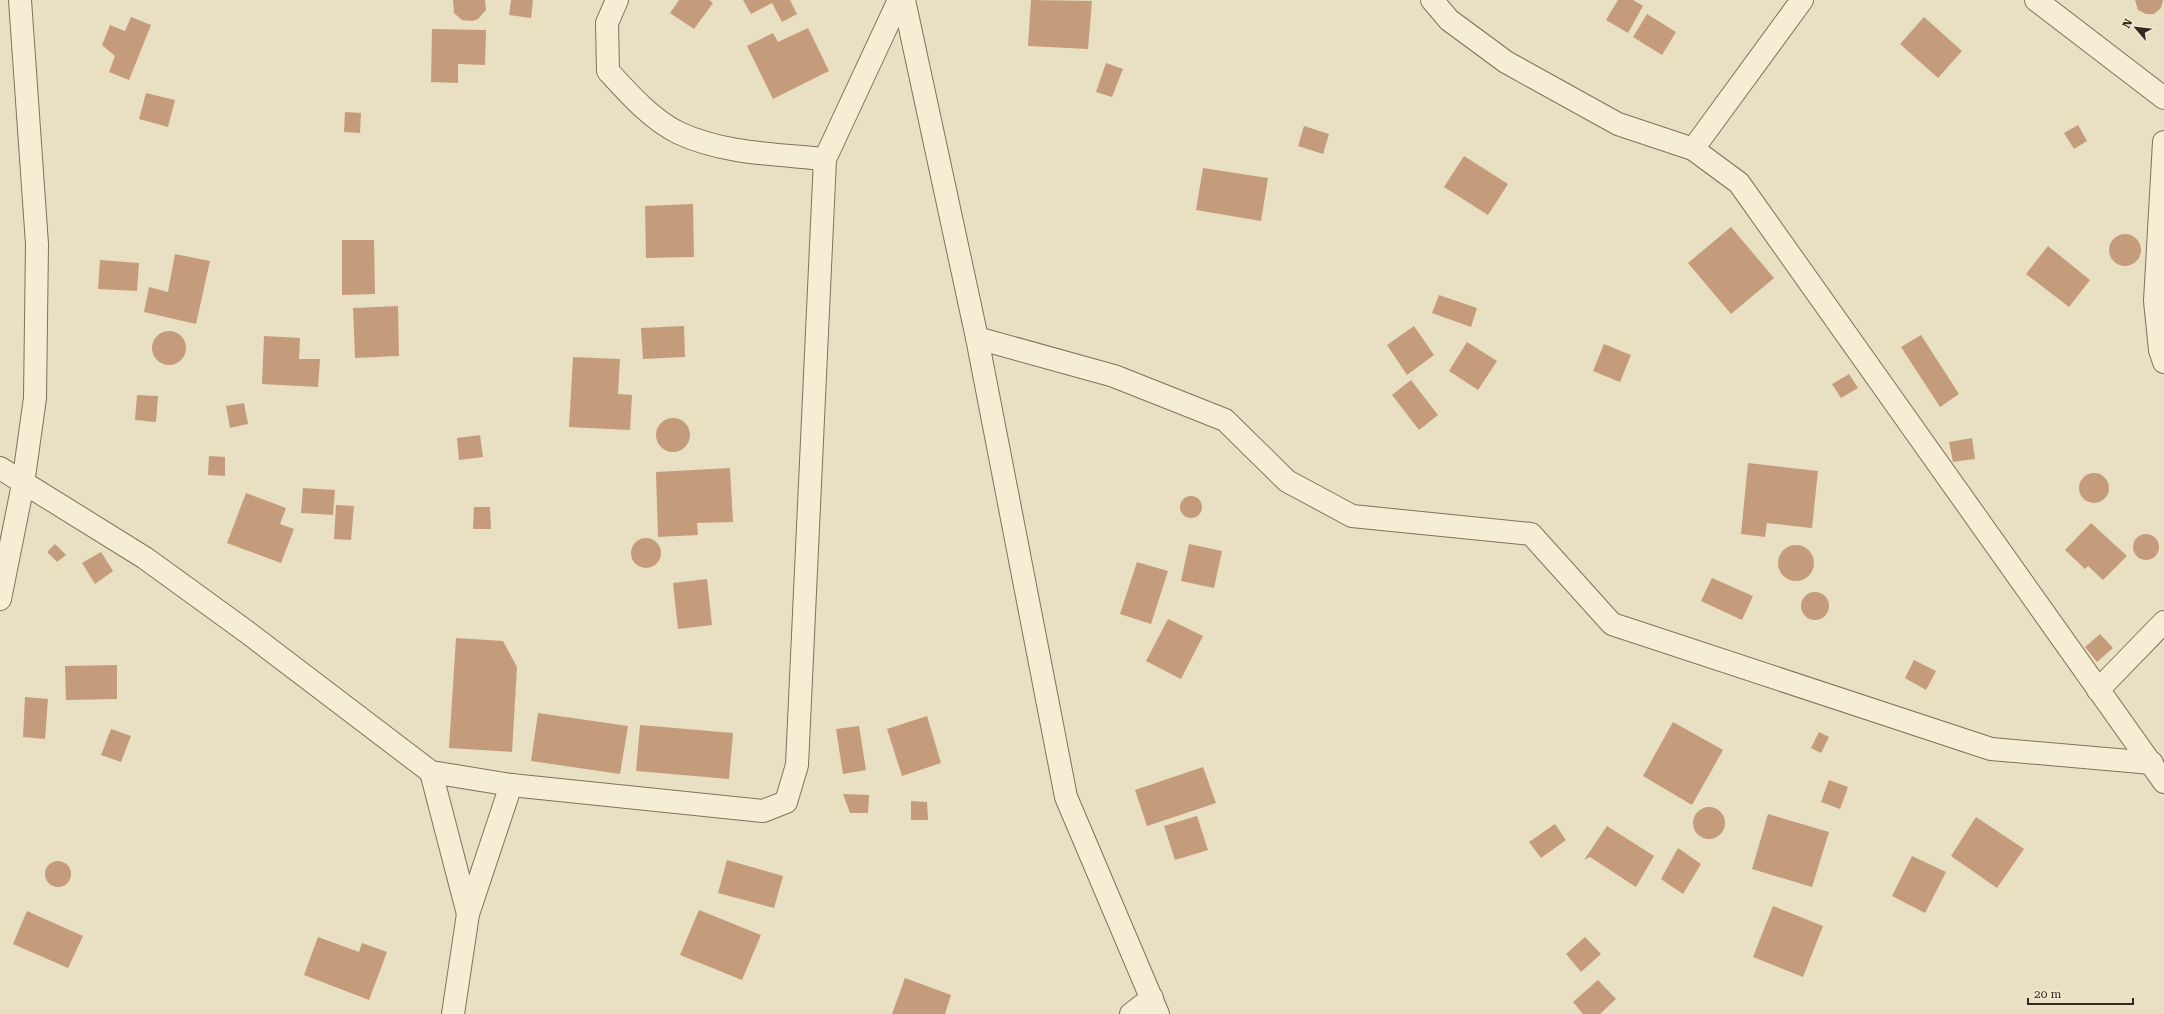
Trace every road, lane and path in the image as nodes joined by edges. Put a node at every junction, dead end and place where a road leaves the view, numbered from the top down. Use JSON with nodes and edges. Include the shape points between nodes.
{"nodes":[{"id":1,"x":20,"y":0,"type":"edge"},
{"id":2,"x":617,"y":0,"type":"edge"},
{"id":3,"x":899,"y":0,"type":"edge"},
{"id":4,"x":904,"y":0,"type":"edge"},
{"id":5,"x":1432,"y":0,"type":"edge"},
{"id":6,"x":1802,"y":0,"type":"edge"},
{"id":7,"x":2036,"y":0,"type":"edge"},
{"id":8,"x":2164,"y":98,"type":"edge"},
{"id":9,"x":2164,"y":142,"type":"edge"},
{"id":10,"x":1693,"y":149,"type":"junction"},
{"id":11,"x":825,"y":159,"type":"junction"},
{"id":12,"x":976,"y":338,"type":"junction"},
{"id":13,"x":2164,"y":362,"type":"edge"},
{"id":14,"x":0,"y":468,"type":"edge"},
{"id":15,"x":23,"y":484,"type":"junction"},
{"id":16,"x":0,"y":599,"type":"edge"},
{"id":17,"x":2164,"y":622,"type":"edge"},
{"id":18,"x":2098,"y":690,"type":"junction"},
{"id":19,"x":2152,"y":763,"type":"junction"},
{"id":20,"x":431,"y":772,"type":"junction"},
{"id":21,"x":2164,"y":782,"type":"edge"},
{"id":22,"x":511,"y":786,"type":"junction"},
{"id":23,"x":468,"y":914,"type":"junction"},
{"id":24,"x":1155,"y":1006,"type":"edge"},
{"id":25,"x":453,"y":1014,"type":"edge"},
{"id":26,"x":1131,"y":1014,"type":"edge"}],
"edges":[{"from":1,"to":15,"type":"street","via":[[37,244],[35,398]]},
{"from":2,"to":11,"type":"street","via":[[607,23],[608,72],[641,105],[678,132],[720,148]]},
{"from":3,"to":11,"type":"street"},
{"from":4,"to":12,"type":"street"},
{"from":5,"to":10,"type":"street","via":[[1449,20],[1506,62],[1618,124]]},
{"from":6,"to":10,"type":"street"},
{"from":7,"to":8,"type":"street"},
{"from":9,"to":13,"type":"street","via":[[2155,301],[2160,350]]},
{"from":10,"to":18,"type":"street","via":[[1739,184]]},
{"from":11,"to":22,"type":"street","via":[[797,765],[786,802],[763,811]]},
{"from":12,"to":19,"type":"street","via":[[1114,376],[1225,420],[1287,481],[1352,516],[1531,534],[1612,624],[1991,749]]},
{"from":12,"to":24,"type":"street","via":[[1066,797]]},
{"from":14,"to":15,"type":"street"},
{"from":15,"to":16,"type":"street"},
{"from":15,"to":20,"type":"street","via":[[145,558]]},
{"from":17,"to":18,"type":"street"},
{"from":18,"to":19,"type":"street"},
{"from":19,"to":21,"type":"street"},
{"from":20,"to":22,"type":"street"},
{"from":20,"to":23,"type":"street"},
{"from":22,"to":23,"type":"street"},
{"from":23,"to":25,"type":"street"},
{"from":24,"to":26,"type":"street"}]}
